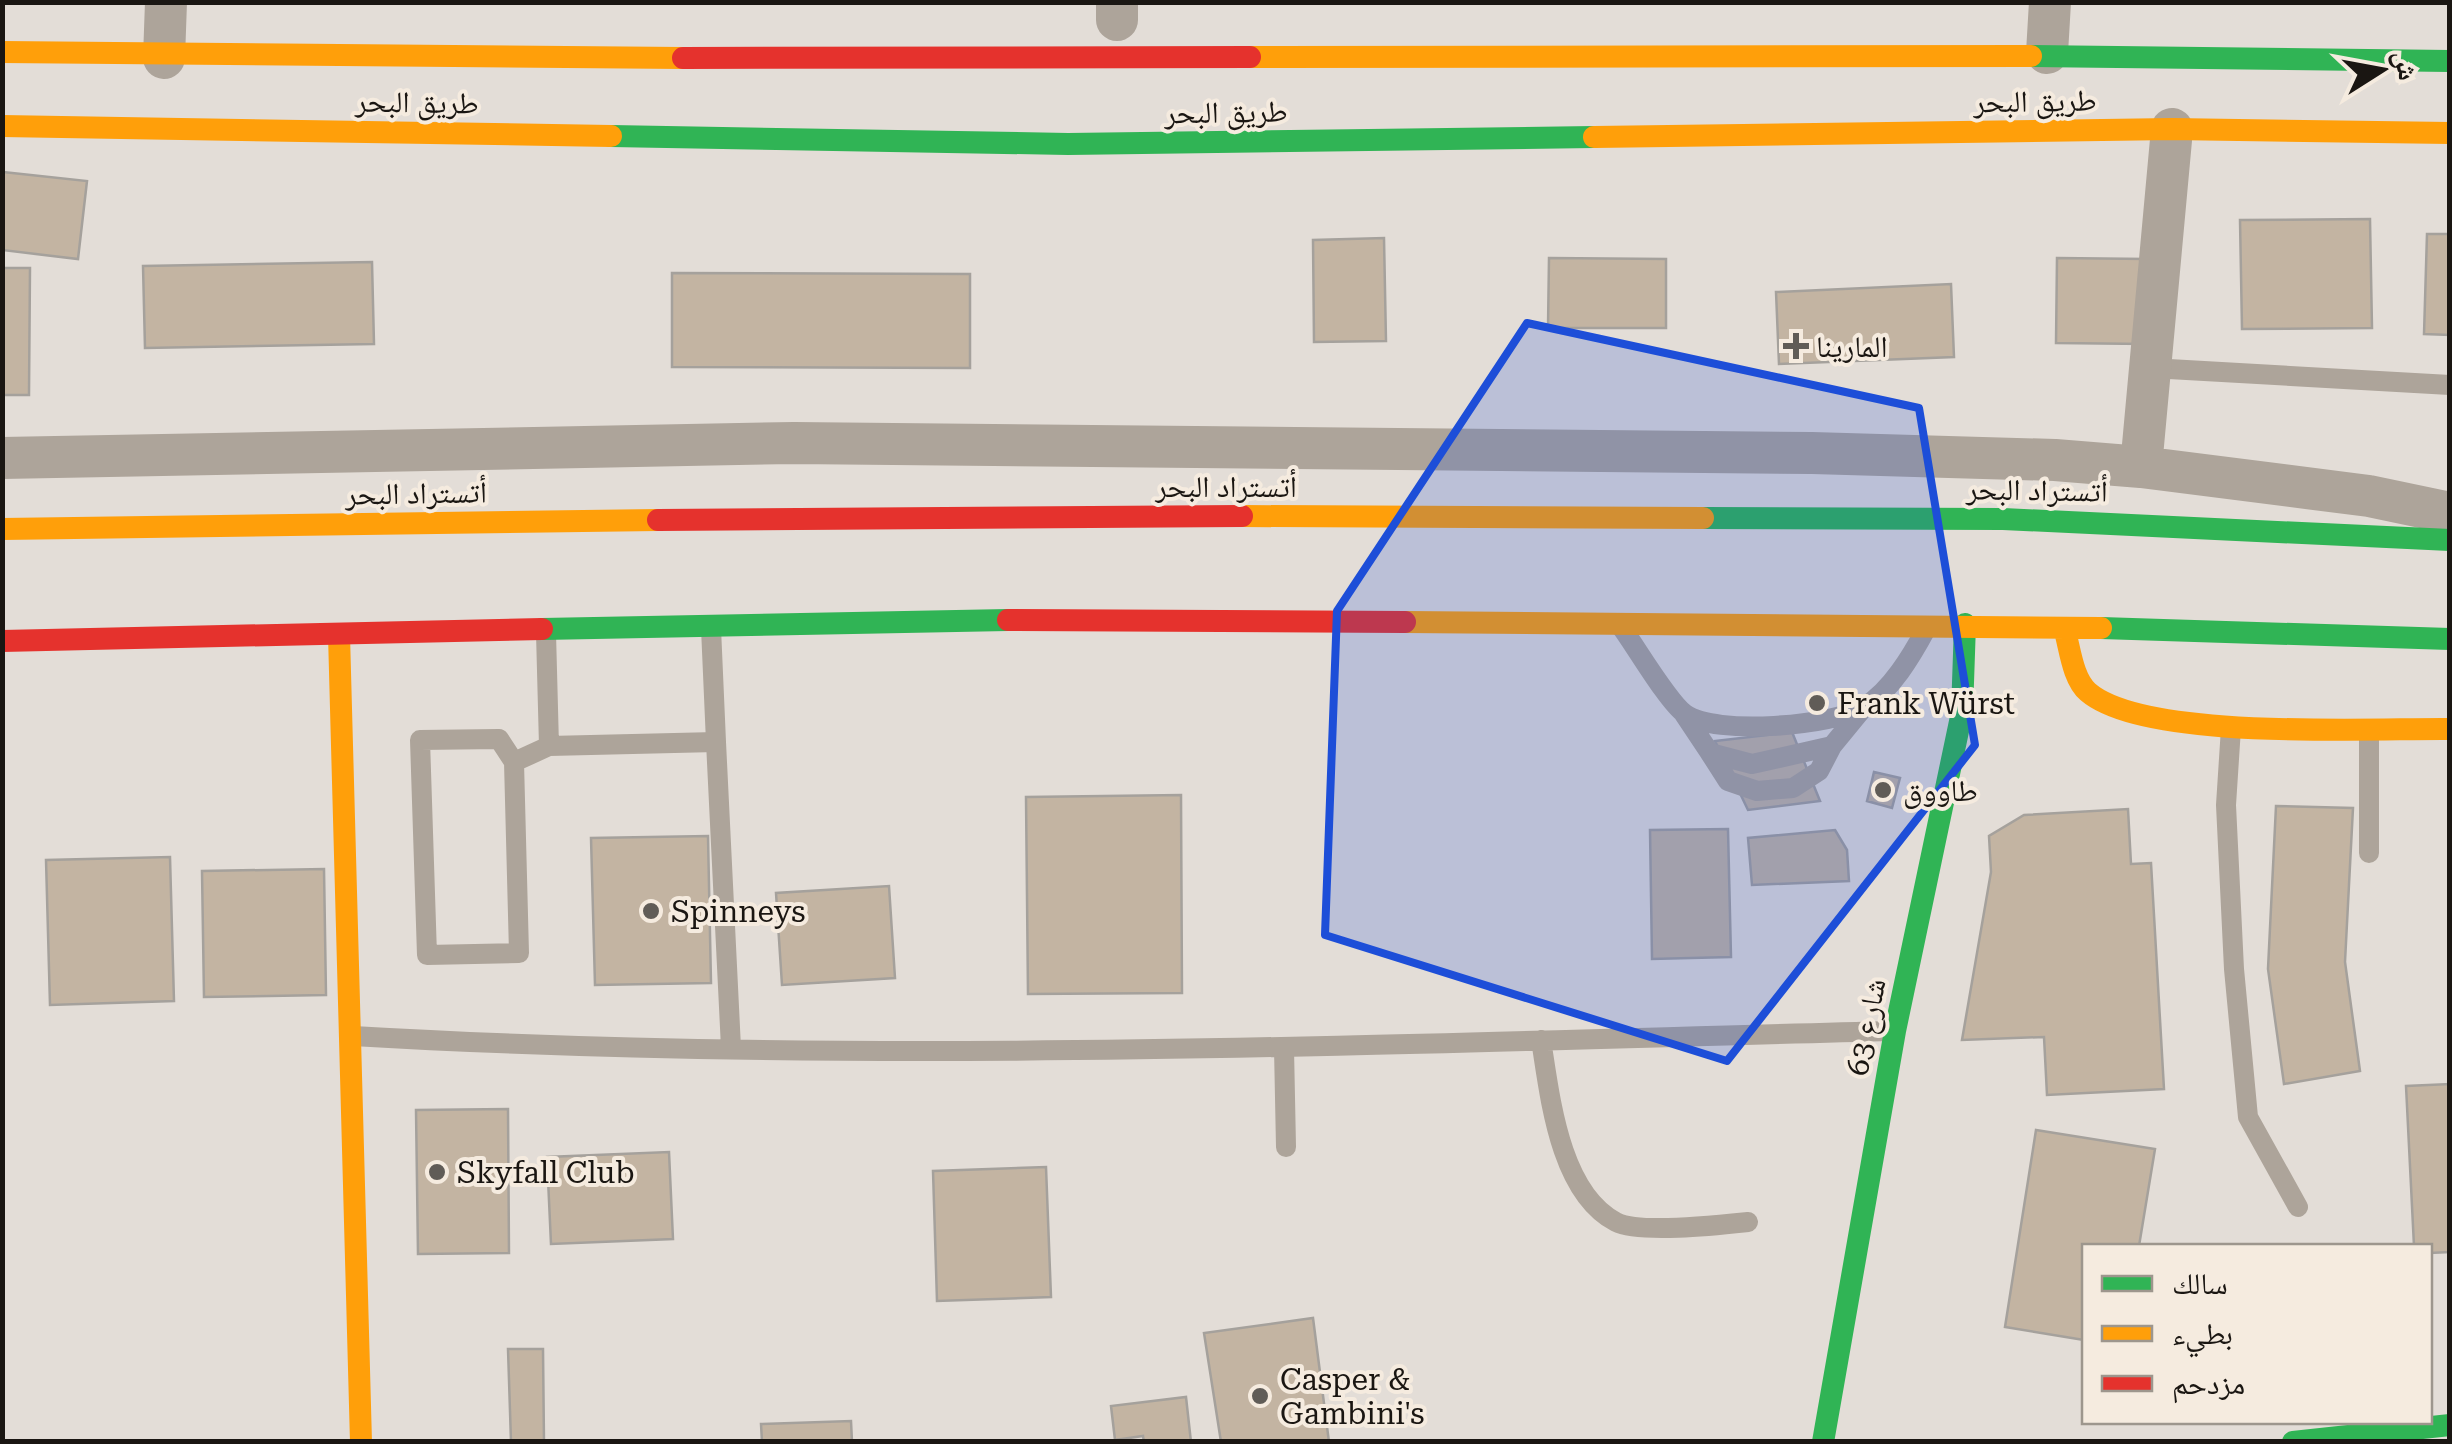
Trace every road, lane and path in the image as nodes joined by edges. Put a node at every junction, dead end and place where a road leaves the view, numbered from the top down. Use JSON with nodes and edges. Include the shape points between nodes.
{"nodes":[{"id":1,"x":166,"y":2,"type":"edge"},
{"id":2,"x":2050,"y":2,"type":"edge"},
{"id":3,"x":2,"y":52,"type":"edge"},
{"id":4,"x":2048,"y":53,"type":"junction"},
{"id":5,"x":164,"y":58,"type":"junction"},
{"id":6,"x":2450,"y":61,"type":"edge"},
{"id":7,"x":2,"y":126,"type":"edge"},
{"id":8,"x":2172,"y":129,"type":"junction"},
{"id":9,"x":2450,"y":133,"type":"edge"},
{"id":10,"x":2152,"y":368,"type":"junction"},
{"id":11,"x":2450,"y":385,"type":"edge"},
{"id":12,"x":2,"y":458,"type":"edge"},
{"id":13,"x":2141,"y":467,"type":"junction"},
{"id":14,"x":2450,"y":512,"type":"edge"},
{"id":15,"x":2,"y":529,"type":"edge"},
{"id":16,"x":2450,"y":540,"type":"edge"},
{"id":17,"x":1618,"y":622,"type":"junction"},
{"id":18,"x":1929,"y":624,"type":"junction"},
{"id":19,"x":1965,"y":624,"type":"junction"},
{"id":20,"x":711,"y":626,"type":"junction"},
{"id":21,"x":2064,"y":628,"type":"junction"},
{"id":22,"x":546,"y":630,"type":"junction"},
{"id":23,"x":340,"y":636,"type":"junction"},
{"id":24,"x":2450,"y":639,"type":"edge"},
{"id":25,"x":2,"y":641,"type":"edge"},
{"id":26,"x":1864,"y":707,"type":"junction"},
{"id":27,"x":1684,"y":714,"type":"junction"},
{"id":28,"x":2232,"y":723,"type":"junction"},
{"id":29,"x":2369,"y":727,"type":"junction"},
{"id":30,"x":2450,"y":729,"type":"edge"},
{"id":31,"x":716,"y":742,"type":"junction"},
{"id":32,"x":549,"y":746,"type":"junction"},
{"id":33,"x":1832,"y":746,"type":"junction"},
{"id":34,"x":1710,"y":753,"type":"junction"},
{"id":35,"x":514,"y":762,"type":"junction"},
{"id":36,"x":2369,"y":852,"type":"dead end"},
{"id":37,"x":1895,"y":1031,"type":"junction"},
{"id":38,"x":353,"y":1036,"type":"junction"},
{"id":39,"x":1541,"y":1040,"type":"junction"},
{"id":40,"x":731,"y":1048,"type":"junction"},
{"id":41,"x":1284,"y":1048,"type":"junction"},
{"id":42,"x":1286,"y":1147,"type":"dead end"},
{"id":43,"x":2298,"y":1208,"type":"dead end"},
{"id":44,"x":1748,"y":1222,"type":"dead end"},
{"id":45,"x":2450,"y":1425,"type":"edge"},
{"id":46,"x":361,"y":1442,"type":"edge"},
{"id":47,"x":1823,"y":1442,"type":"edge"},
{"id":48,"x":2293,"y":1442,"type":"edge"}],
"edges":[{"from":1,"to":5,"type":"street"},
{"from":2,"to":4,"type":"street"},
{"from":3,"to":5,"type":"main road","name":"طريق البحر"},
{"from":4,"to":5,"type":"main road","name":"طريق البحر"},
{"from":4,"to":6,"type":"main road","name":"طريق البحر"},
{"from":7,"to":8,"type":"main road","name":"طريق البحر","via":[[1068,144]]},
{"from":8,"to":9,"type":"main road","name":"طريق البحر"},
{"from":8,"to":10,"type":"street"},
{"from":10,"to":11,"type":"lane"},
{"from":10,"to":13,"type":"street"},
{"from":12,"to":13,"type":"street","via":[[794,443],[1694,451]]},
{"from":13,"to":14,"type":"street"},
{"from":15,"to":16,"type":"main road","name":"أتستراد البحر","via":[[1020,515],[2003,519]]},
{"from":17,"to":18,"type":"main road"},
{"from":17,"to":20,"type":"main road"},
{"from":17,"to":27,"type":"lane"},
{"from":18,"to":19,"type":"main road"},
{"from":18,"to":26,"type":"lane","via":[[1908,662]]},
{"from":19,"to":21,"type":"main road"},
{"from":19,"to":37,"type":"main road","name":"شارع 63","via":[[1962,712]]},
{"from":20,"to":22,"type":"main road"},
{"from":20,"to":31,"type":"lane"},
{"from":21,"to":24,"type":"main road"},
{"from":21,"to":28,"type":"main road","via":[[2086,690],[2117,709]]},
{"from":22,"to":23,"type":"main road"},
{"from":22,"to":32,"type":"lane"},
{"from":23,"to":25,"type":"main road"},
{"from":23,"to":38,"type":"main road"},
{"from":26,"to":27,"type":"lane","via":[[1806,722],[1719,727]]},
{"from":26,"to":33,"type":"lane"},
{"from":27,"to":34,"type":"lane"},
{"from":28,"to":29,"type":"main road"},
{"from":28,"to":43,"type":"lane","via":[[2226,804],[2248,1117]]},
{"from":29,"to":30,"type":"main road"},
{"from":29,"to":36,"type":"lane"},
{"from":31,"to":32,"type":"lane"},
{"from":31,"to":40,"type":"lane"},
{"from":32,"to":35,"type":"lane"},
{"from":33,"to":34,"type":"lane","via":[[1752,764]]},
{"from":33,"to":34,"type":"lane","via":[[1819,771],[1792,788],[1757,790],[1728,781]]},
{"from":35,"to":35,"type":"lane","via":[[499,739],[420,740],[427,955],[519,953]]},
{"from":37,"to":39,"type":"lane"},
{"from":37,"to":47,"type":"main road","name":"شارع 63"},
{"from":38,"to":40,"type":"lane"},
{"from":38,"to":46,"type":"main road"},
{"from":39,"to":41,"type":"lane"},
{"from":39,"to":44,"type":"lane","via":[[1556,1131],[1582,1188],[1617,1223],[1687,1228]]},
{"from":40,"to":41,"type":"lane"},
{"from":41,"to":42,"type":"lane"},
{"from":45,"to":48,"type":"main road"}]}
